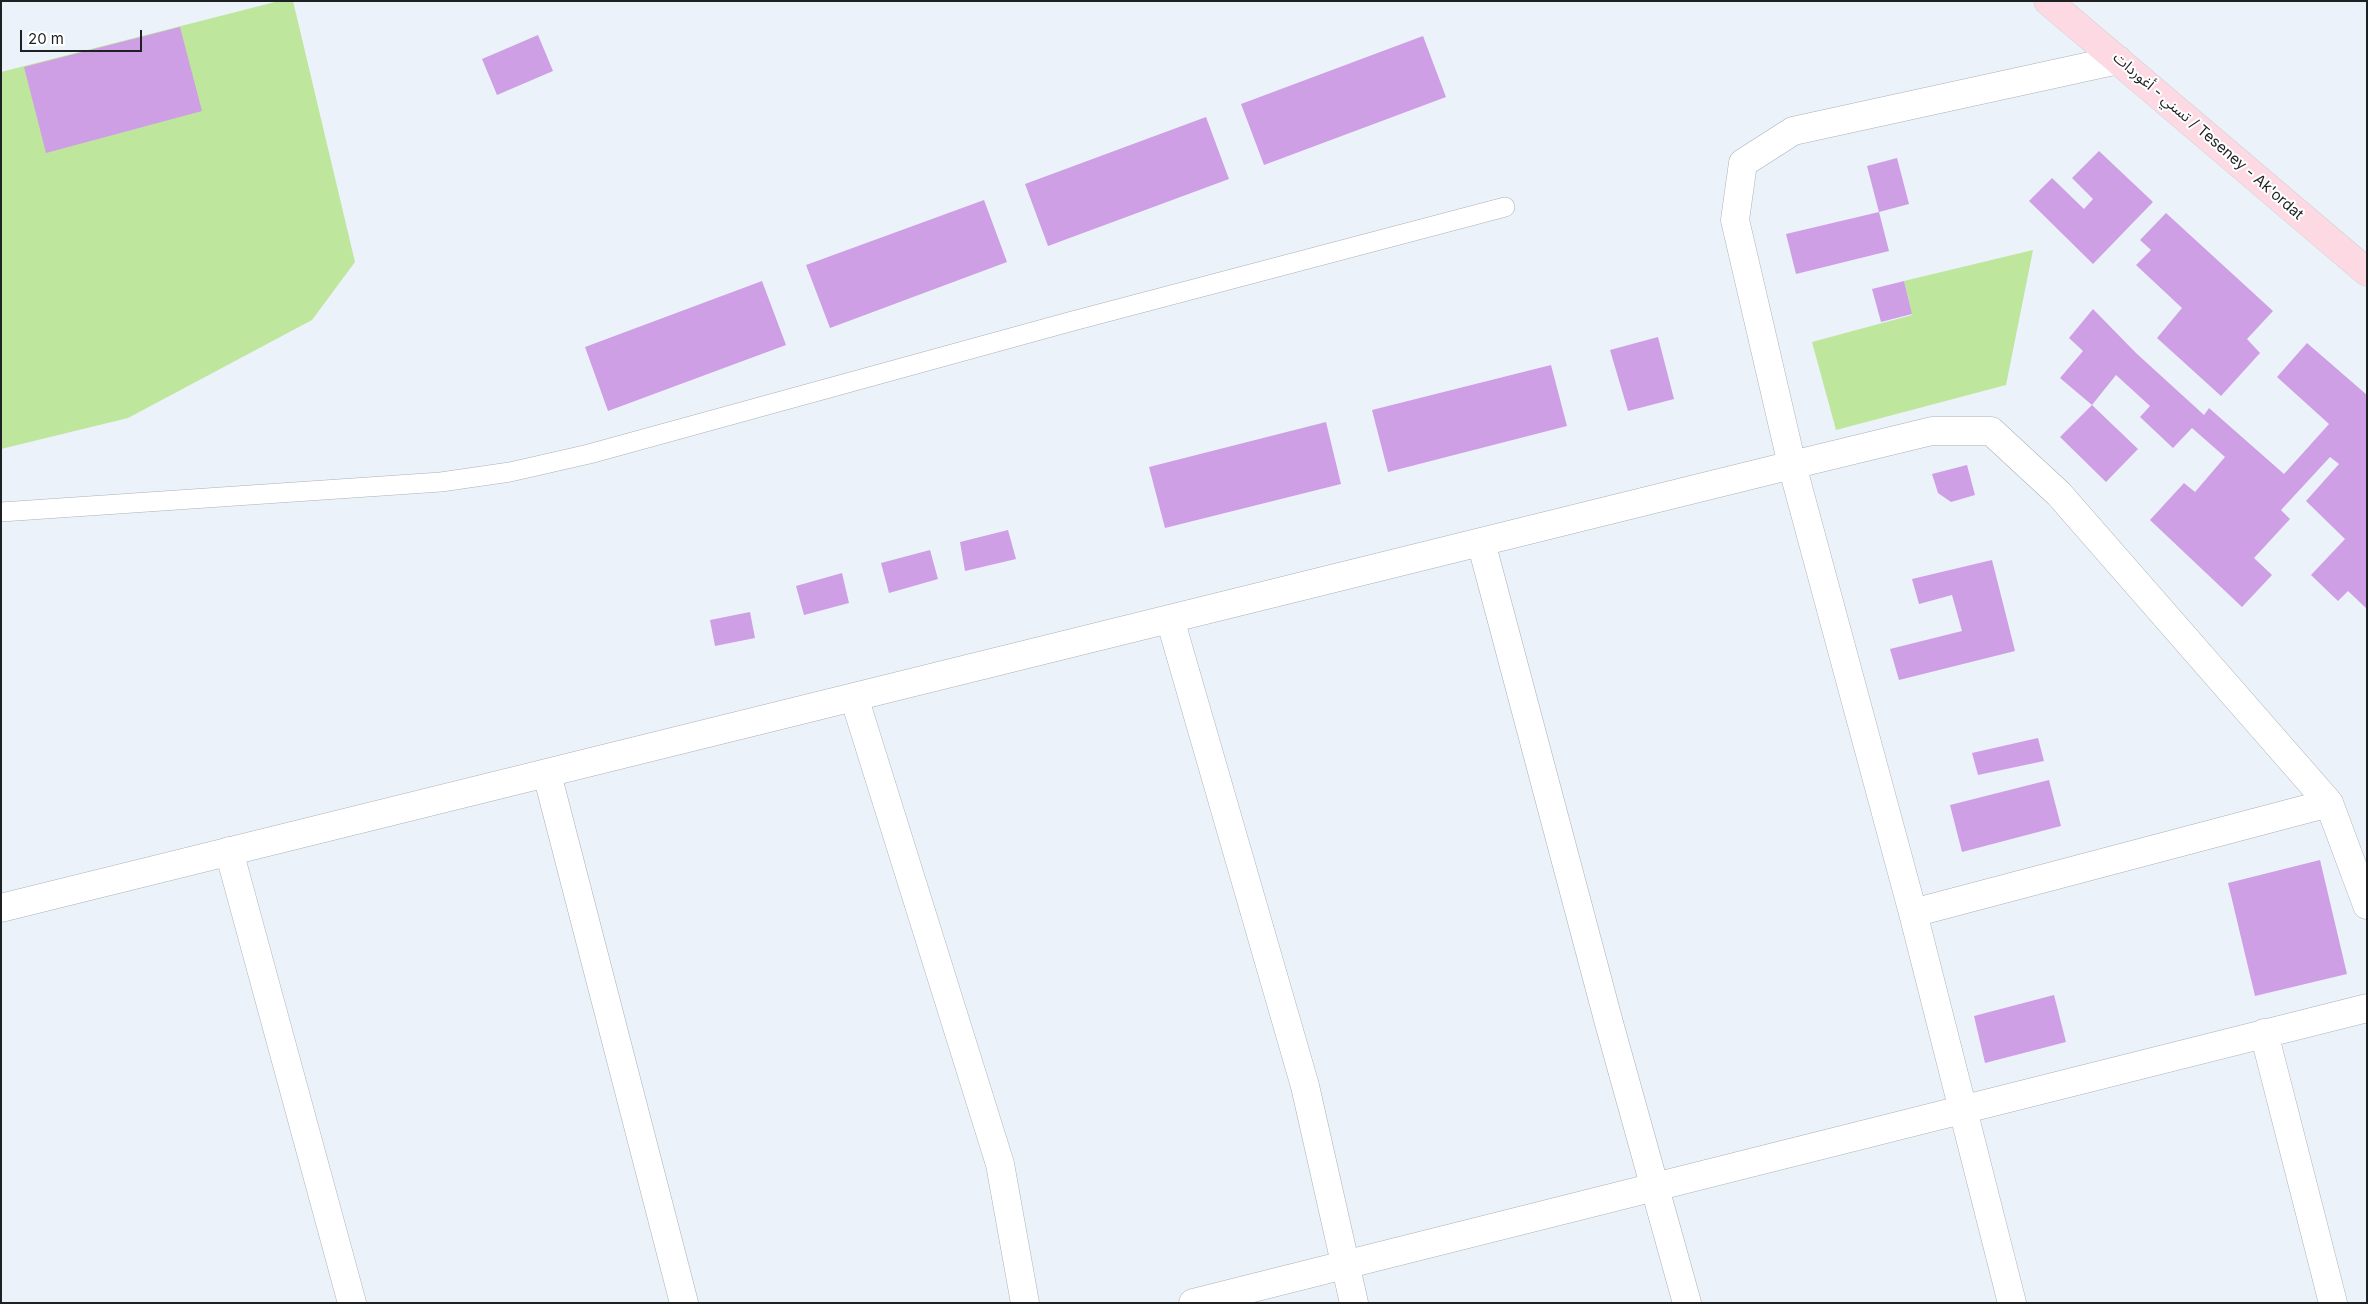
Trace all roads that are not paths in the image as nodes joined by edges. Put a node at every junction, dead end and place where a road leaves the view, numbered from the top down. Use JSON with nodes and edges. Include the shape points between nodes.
{"nodes":[{"id":1,"x":2048,"y":1,"type":"edge"},
{"id":2,"x":2118,"y":60,"type":"junction"},
{"id":3,"x":1505,"y":206,"type":"dead end"},
{"id":4,"x":2367,"y":272,"type":"edge"},
{"id":5,"x":1792,"y":465,"type":"junction"},
{"id":6,"x":1,"y":512,"type":"edge"},
{"id":7,"x":1481,"y":542,"type":"junction"},
{"id":8,"x":1170,"y":619,"type":"junction"},
{"id":9,"x":854,"y":697,"type":"junction"},
{"id":10,"x":547,"y":774,"type":"junction"},
{"id":11,"x":2329,"y":803,"type":"junction"},
{"id":12,"x":229,"y":851,"type":"junction"},
{"id":13,"x":2367,"y":905,"type":"edge"},
{"id":14,"x":1,"y":908,"type":"edge"},
{"id":15,"x":1913,"y":913,"type":"junction"},
{"id":16,"x":2367,"y":1008,"type":"edge"},
{"id":17,"x":2264,"y":1034,"type":"junction"},
{"id":18,"x":1963,"y":1110,"type":"junction"},
{"id":19,"x":1654,"y":1187,"type":"junction"},
{"id":20,"x":1344,"y":1265,"type":"junction"},
{"id":21,"x":352,"y":1303,"type":"edge"},
{"id":22,"x":684,"y":1303,"type":"edge"},
{"id":23,"x":1025,"y":1303,"type":"edge"},
{"id":24,"x":1193,"y":1303,"type":"edge"},
{"id":25,"x":1354,"y":1303,"type":"edge"},
{"id":26,"x":1687,"y":1303,"type":"edge"},
{"id":27,"x":2012,"y":1303,"type":"edge"},
{"id":28,"x":2333,"y":1303,"type":"edge"}],
"edges":[{"from":1,"to":2,"type":"main road","name":"تسني - أغوردات / Teseney - Ak'ordat"},
{"from":2,"to":4,"type":"main road","name":"تسني - أغوردات / Teseney - Ak'ordat"},
{"from":2,"to":5,"type":"street","via":[[1793,131],[1742,163],[1735,220]]},
{"from":3,"to":6,"type":"lane","via":[[588,454],[510,472],[441,482]]},
{"from":5,"to":7,"type":"street"},
{"from":5,"to":11,"type":"street","via":[[1932,431],[1991,431],[2060,494]]},
{"from":5,"to":15,"type":"street"},
{"from":7,"to":8,"type":"street"},
{"from":7,"to":19,"type":"street"},
{"from":8,"to":9,"type":"street"},
{"from":8,"to":20,"type":"street","via":[[1305,1086]]},
{"from":9,"to":10,"type":"street"},
{"from":9,"to":23,"type":"street","via":[[1000,1164]]},
{"from":10,"to":12,"type":"street"},
{"from":10,"to":22,"type":"street"},
{"from":11,"to":13,"type":"street"},
{"from":11,"to":15,"type":"street"},
{"from":12,"to":14,"type":"street"},
{"from":12,"to":21,"type":"street"},
{"from":15,"to":18,"type":"street"},
{"from":16,"to":17,"type":"street"},
{"from":17,"to":18,"type":"street"},
{"from":17,"to":28,"type":"street"},
{"from":18,"to":19,"type":"street"},
{"from":18,"to":27,"type":"street"},
{"from":19,"to":20,"type":"street"},
{"from":19,"to":26,"type":"street"},
{"from":20,"to":24,"type":"street"},
{"from":20,"to":25,"type":"street"}]}
